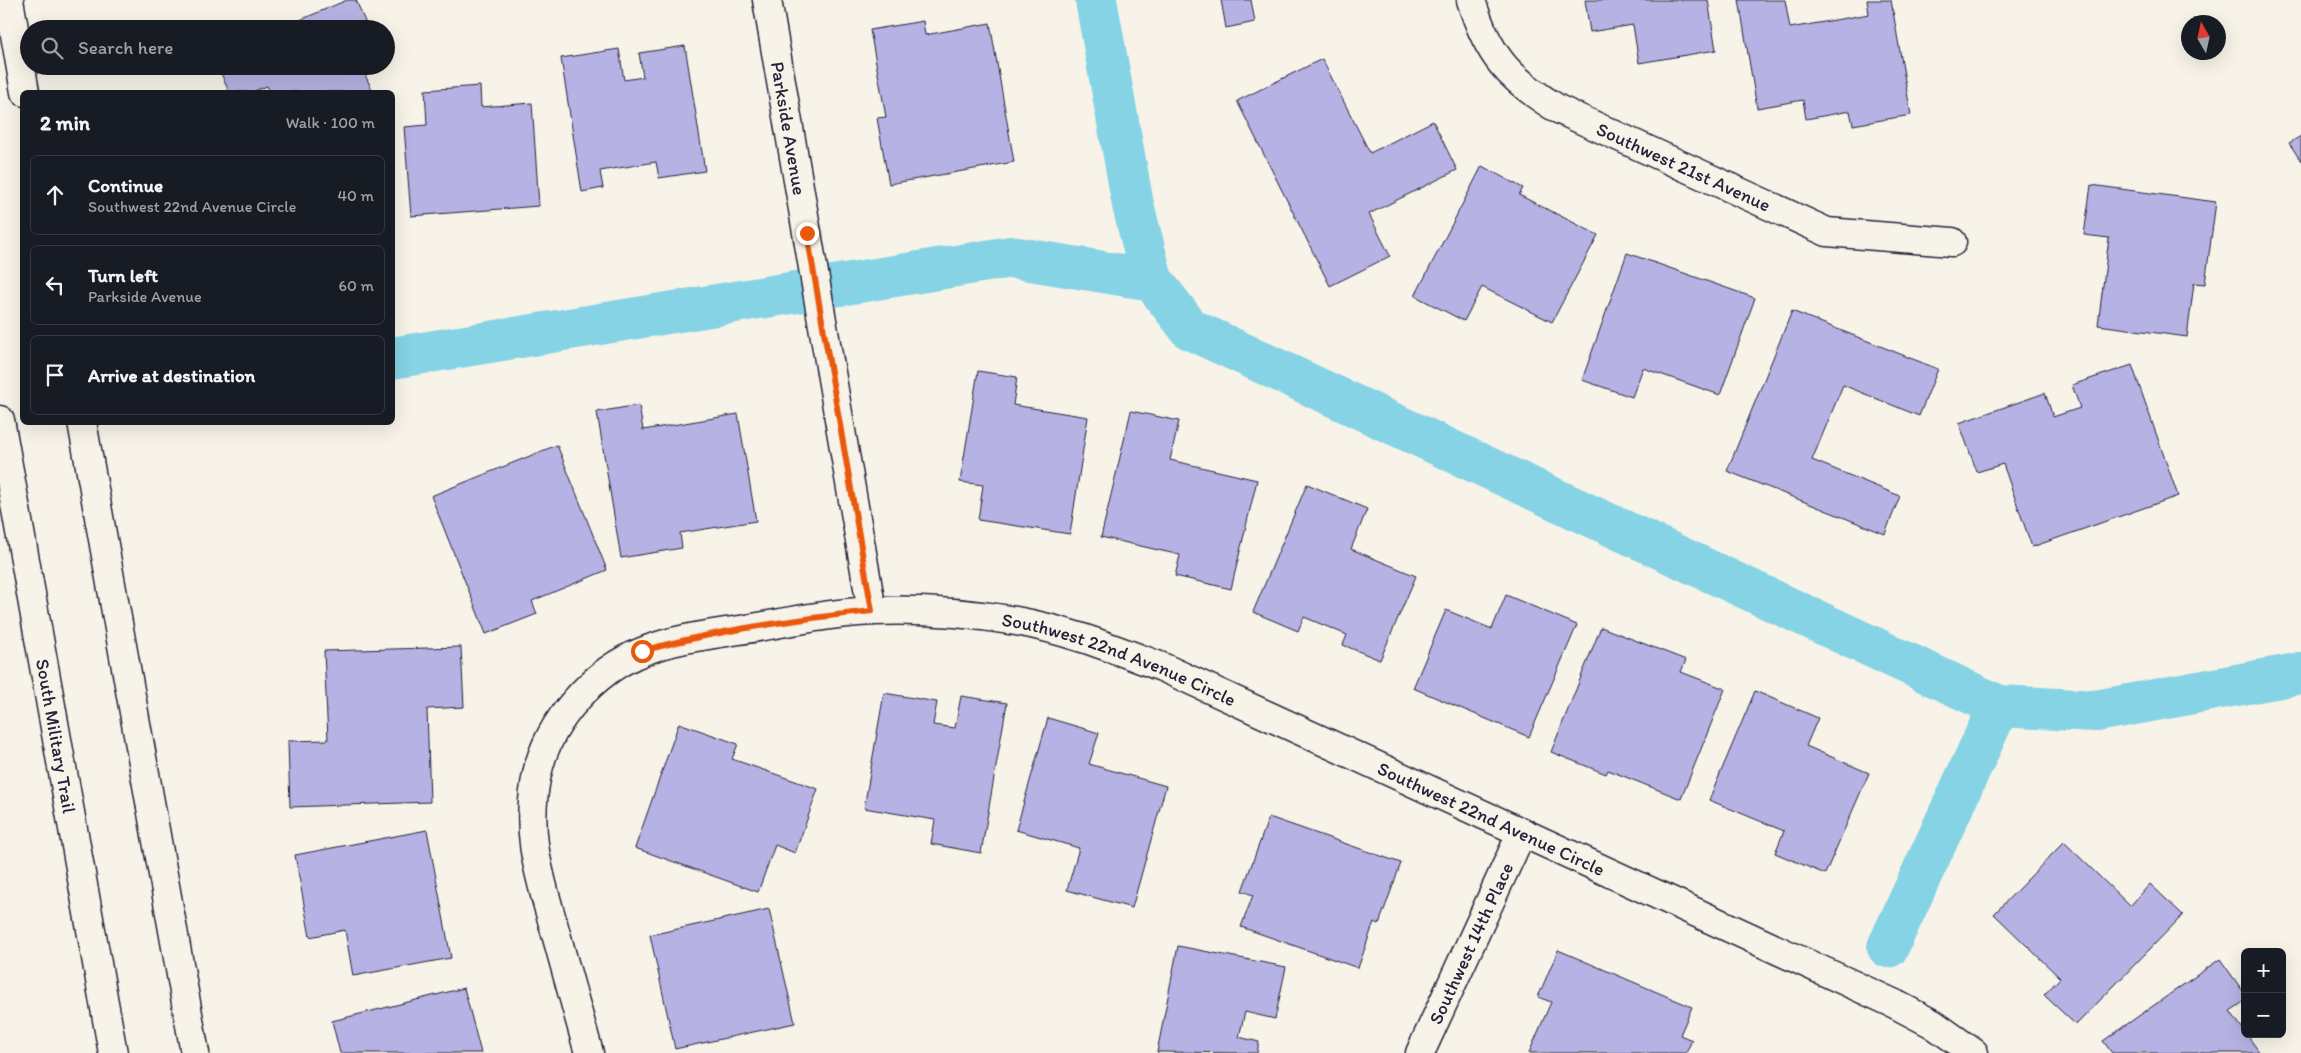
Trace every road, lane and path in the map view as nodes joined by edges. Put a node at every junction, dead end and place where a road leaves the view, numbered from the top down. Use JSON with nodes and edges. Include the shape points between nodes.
{"nodes":[{"id":1,"x":9,"y":0,"type":"edge"},
{"id":2,"x":767,"y":0,"type":"edge"},
{"id":3,"x":1471,"y":0,"type":"edge"},
{"id":4,"x":20,"y":63,"type":"edge"},
{"id":5,"x":22,"y":75,"type":"edge"},
{"id":6,"x":25,"y":90,"type":"edge"},
{"id":7,"x":1952,"y":242,"type":"dead end"},
{"id":8,"x":0,"y":420,"type":"edge"},
{"id":9,"x":83,"y":425,"type":"edge"},
{"id":10,"x":872,"y":611,"type":"junction"},
{"id":11,"x":1522,"y":832,"type":"junction"},
{"id":12,"x":113,"y":1053,"type":"edge"},
{"id":13,"x":195,"y":1053,"type":"edge"},
{"id":14,"x":590,"y":1053,"type":"edge"},
{"id":15,"x":1420,"y":1053,"type":"edge"},
{"id":16,"x":1974,"y":1053,"type":"edge"}],
"edges":[{"from":1,"to":4,"type":"street"},
{"from":2,"to":10,"type":"street","name":"Parkside Avenue"},
{"from":3,"to":7,"type":"street","name":"Southwest 21st Avenue","via":[[1480,30],[1500,63],[1526,90],[1558,109],[1827,232]]},
{"from":5,"to":6,"type":"street"},
{"from":8,"to":12,"type":"street","name":"South Military Trail"},
{"from":9,"to":13,"type":"street"},
{"from":10,"to":11,"type":"street","name":"Southwest 22nd Avenue Circle","via":[[942,612],[1008,620],[1091,640],[1162,667]]},
{"from":10,"to":14,"type":"street","name":"Southwest 22nd Avenue Circle","via":[[683,640],[642,651],[607,671],[576,699],[552,733],[537,771],[531,812],[534,853]]},
{"from":11,"to":15,"type":"street","name":"Southwest 14th Place"},
{"from":11,"to":16,"type":"street","name":"Southwest 22nd Avenue Circle","via":[[1895,1004],[1933,1024]]}]}
